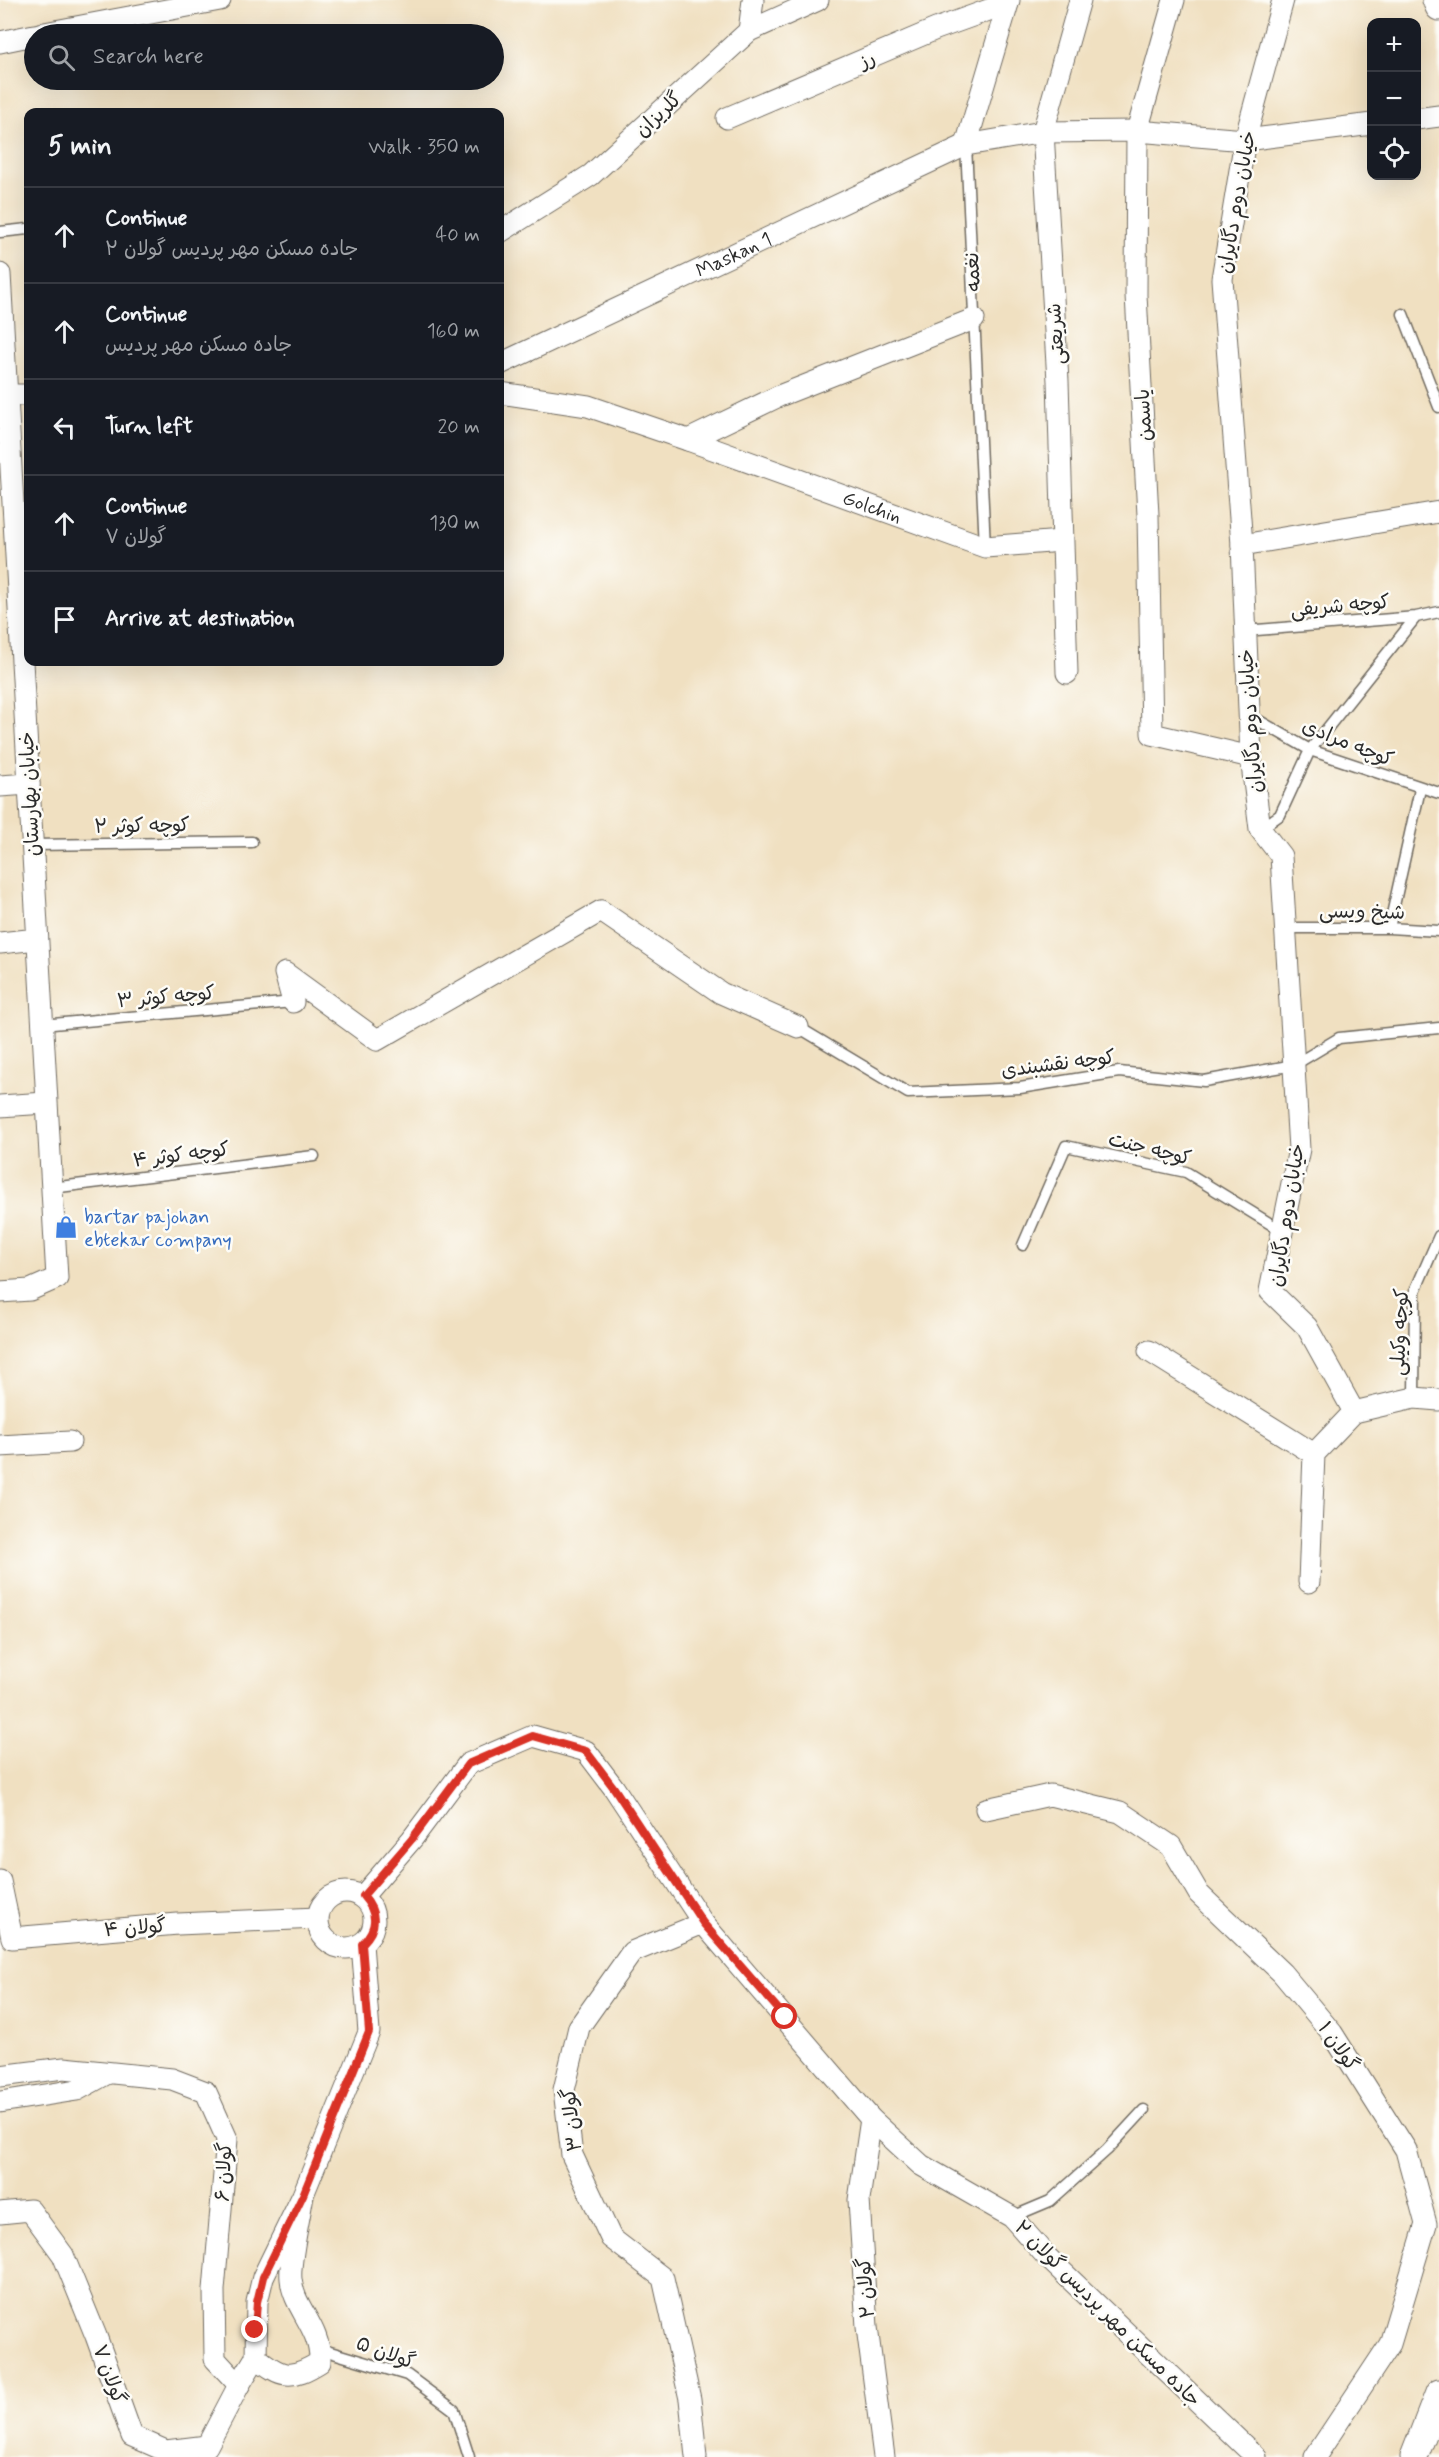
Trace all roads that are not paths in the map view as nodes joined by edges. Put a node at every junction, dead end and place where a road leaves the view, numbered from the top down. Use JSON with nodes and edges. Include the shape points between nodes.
{"nodes":[{"id":1,"x":220,"y":0,"type":"edge"},
{"id":2,"x":753,"y":0,"type":"edge"},
{"id":3,"x":818,"y":0,"type":"edge"},
{"id":4,"x":1080,"y":0,"type":"edge"},
{"id":5,"x":1174,"y":0,"type":"edge"},
{"id":6,"x":1283,"y":0,"type":"edge"},
{"id":7,"x":1436,"y":0,"type":"edge"},
{"id":8,"x":1008,"y":1,"type":"edge"},
{"id":9,"x":1439,"y":8,"type":"edge"},
{"id":10,"x":92,"y":24,"type":"edge"},
{"id":11,"x":749,"y":31,"type":"junction"},
{"id":12,"x":24,"y":37,"type":"edge"},
{"id":13,"x":0,"y":42,"type":"edge"},
{"id":14,"x":1439,"y":116,"type":"edge"},
{"id":15,"x":727,"y":118,"type":"dead end"},
{"id":16,"x":1421,"y":118,"type":"edge"},
{"id":17,"x":1367,"y":125,"type":"edge"},
{"id":18,"x":1137,"y":131,"type":"junction"},
{"id":19,"x":1043,"y":132,"type":"junction"},
{"id":20,"x":1245,"y":140,"type":"junction"},
{"id":21,"x":966,"y":144,"type":"junction"},
{"id":22,"x":24,"y":229,"type":"edge"},
{"id":23,"x":504,"y":230,"type":"edge"},
{"id":24,"x":0,"y":232,"type":"edge"},
{"id":25,"x":0,"y":274,"type":"edge"},
{"id":26,"x":1403,"y":314,"type":"dead end"},
{"id":27,"x":974,"y":319,"type":"junction"},
{"id":28,"x":504,"y":362,"type":"edge"},
{"id":29,"x":504,"y":394,"type":"edge"},
{"id":30,"x":7,"y":395,"type":"junction"},
{"id":31,"x":24,"y":395,"type":"edge"},
{"id":32,"x":1439,"y":407,"type":"edge"},
{"id":33,"x":688,"y":440,"type":"junction"},
{"id":34,"x":1439,"y":512,"type":"edge"},
{"id":35,"x":1062,"y":541,"type":"junction"},
{"id":36,"x":1242,"y":545,"type":"junction"},
{"id":37,"x":985,"y":547,"type":"junction"},
{"id":38,"x":1439,"y":612,"type":"edge"},
{"id":39,"x":1416,"y":617,"type":"junction"},
{"id":40,"x":1244,"y":631,"type":"junction"},
{"id":41,"x":10,"y":632,"type":"edge"},
{"id":42,"x":1067,"y":673,"type":"dead end"},
{"id":43,"x":1249,"y":714,"type":"junction"},
{"id":44,"x":1310,"y":750,"type":"junction"},
{"id":45,"x":1251,"y":757,"type":"junction"},
{"id":46,"x":28,"y":784,"type":"junction"},
{"id":47,"x":0,"y":786,"type":"edge"},
{"id":48,"x":1420,"y":789,"type":"junction"},
{"id":49,"x":1439,"y":793,"type":"edge"},
{"id":50,"x":1260,"y":829,"type":"junction"},
{"id":51,"x":252,"y":842,"type":"dead end"},
{"id":52,"x":32,"y":845,"type":"junction"},
{"id":53,"x":1285,"y":928,"type":"junction"},
{"id":54,"x":1389,"y":928,"type":"junction"},
{"id":55,"x":1439,"y":931,"type":"edge"},
{"id":56,"x":37,"y":939,"type":"junction"},
{"id":57,"x":0,"y":943,"type":"edge"},
{"id":58,"x":293,"y":1002,"type":"joint"},
{"id":59,"x":42,"y":1025,"type":"junction"},
{"id":60,"x":798,"y":1027,"type":"joint"},
{"id":61,"x":1439,"y":1028,"type":"edge"},
{"id":62,"x":1294,"y":1065,"type":"junction"},
{"id":63,"x":46,"y":1103,"type":"junction"},
{"id":64,"x":0,"y":1106,"type":"edge"},
{"id":65,"x":314,"y":1156,"type":"dead end"},
{"id":66,"x":51,"y":1188,"type":"junction"},
{"id":67,"x":1282,"y":1231,"type":"junction"},
{"id":68,"x":1439,"y":1236,"type":"edge"},
{"id":69,"x":1023,"y":1245,"type":"dead end"},
{"id":70,"x":0,"y":1292,"type":"edge"},
{"id":71,"x":1149,"y":1351,"type":"dead end"},
{"id":72,"x":1414,"y":1398,"type":"junction"},
{"id":73,"x":1439,"y":1400,"type":"edge"},
{"id":74,"x":1354,"y":1412,"type":"junction"},
{"id":75,"x":70,"y":1442,"type":"dead end"},
{"id":76,"x":0,"y":1446,"type":"edge"},
{"id":77,"x":1314,"y":1454,"type":"junction"},
{"id":78,"x":1309,"y":1582,"type":"dead end"},
{"id":79,"x":986,"y":1809,"type":"dead end"},
{"id":80,"x":0,"y":1881,"type":"edge"},
{"id":81,"x":363,"y":1896,"type":"junction"},
{"id":82,"x":318,"y":1918,"type":"junction"},
{"id":83,"x":703,"y":1923,"type":"junction"},
{"id":84,"x":362,"y":1944,"type":"junction"},
{"id":85,"x":108,"y":2073,"type":"junction"},
{"id":86,"x":0,"y":2076,"type":"edge"},
{"id":87,"x":0,"y":2102,"type":"edge"},
{"id":88,"x":1144,"y":2110,"type":"dead end"},
{"id":89,"x":871,"y":2119,"type":"junction"},
{"id":90,"x":303,"y":2195,"type":"junction"},
{"id":91,"x":0,"y":2213,"type":"edge"},
{"id":92,"x":1012,"y":2217,"type":"junction"},
{"id":93,"x":320,"y":2349,"type":"junction"},
{"id":94,"x":256,"y":2357,"type":"junction"},
{"id":95,"x":238,"y":2385,"type":"junction"},
{"id":96,"x":1439,"y":2393,"type":"edge"},
{"id":97,"x":469,"y":2457,"type":"edge"},
{"id":98,"x":696,"y":2457,"type":"edge"},
{"id":99,"x":884,"y":2457,"type":"edge"},
{"id":100,"x":1256,"y":2457,"type":"edge"},
{"id":101,"x":1315,"y":2457,"type":"edge"},
{"id":102,"x":1414,"y":2457,"type":"edge"}],
"edges":[{"from":1,"to":10,"type":"street"},
{"from":2,"to":11,"type":"street"},
{"from":3,"to":11,"type":"street","name":"گلریزان"},
{"from":4,"to":19,"type":"street","name":"شریعتی"},
{"from":5,"to":18,"type":"street","name":"یاسمن"},
{"from":6,"to":20,"type":"street","name":"خیابان دوم دگایران"},
{"from":7,"to":9,"type":"street"},
{"from":8,"to":15,"type":"street","name":"رز"},
{"from":8,"to":21,"type":"street","name":"نغمه"},
{"from":11,"to":23,"type":"street","name":"گلریزان","via":[[591,176]]},
{"from":12,"to":13,"type":"street"},
{"from":14,"to":16,"type":"street"},
{"from":17,"to":20,"type":"street","name":"Maskan 1"},
{"from":18,"to":19,"type":"street","name":"Maskan 1"},
{"from":18,"to":20,"type":"street","name":"Maskan 1"},
{"from":18,"to":45,"type":"street","name":"یاسمن","via":[[1136,295],[1148,515],[1152,734]]},
{"from":19,"to":21,"type":"street","name":"Maskan 1"},
{"from":19,"to":35,"type":"street","name":"شریعتی","via":[[1058,381]]},
{"from":20,"to":36,"type":"street","name":"خیابان دوم دگایران","via":[[1222,279]]},
{"from":21,"to":27,"type":"lane","name":"نغمه"},
{"from":21,"to":28,"type":"street","name":"Maskan 1"},
{"from":22,"to":24,"type":"lane"},
{"from":25,"to":30,"type":"street","name":"خیابان بهارستان"},
{"from":26,"to":32,"type":"lane"},
{"from":27,"to":33,"type":"street","via":[[779,396]]},
{"from":27,"to":37,"type":"lane","name":"نغمه"},
{"from":29,"to":33,"type":"street","name":"Golchin","via":[[588,406]]},
{"from":30,"to":31,"type":"street"},
{"from":30,"to":41,"type":"street","name":"خیابان بهارستان"},
{"from":33,"to":37,"type":"street","name":"Golchin"},
{"from":34,"to":36,"type":"street"},
{"from":35,"to":37,"type":"street","name":"Golchin"},
{"from":35,"to":42,"type":"street","name":"شریعتی"},
{"from":36,"to":40,"type":"street","name":"خیابان دوم دگایران"},
{"from":38,"to":39,"type":"lane","name":"کوچه شریفی"},
{"from":39,"to":40,"type":"lane","name":"کوچه شریفی"},
{"from":39,"to":44,"type":"lane"},
{"from":40,"to":43,"type":"street","name":"خیابان دوم دگایران"},
{"from":41,"to":46,"type":"street","name":"خیابان بهارستان"},
{"from":43,"to":44,"type":"lane","name":"کوچه مرادی"},
{"from":43,"to":45,"type":"street","name":"خیابان دوم دگایران"},
{"from":44,"to":48,"type":"lane","name":"کوچه مرادی"},
{"from":44,"to":50,"type":"lane","via":[[1280,815]]},
{"from":45,"to":50,"type":"street","name":"خیابان دوم دگایران"},
{"from":46,"to":47,"type":"street"},
{"from":46,"to":52,"type":"street","name":"خیابان بهارستان"},
{"from":48,"to":49,"type":"lane","name":"کوچه مرادی"},
{"from":48,"to":54,"type":"lane"},
{"from":50,"to":53,"type":"street","name":"خیابان دوم دگایران","via":[[1281,856]]},
{"from":51,"to":52,"type":"lane","name":"کوچه کوثر ۲"},
{"from":52,"to":56,"type":"street","name":"خیابان بهارستان"},
{"from":53,"to":54,"type":"lane","name":"شیخ ویسی"},
{"from":53,"to":62,"type":"street","name":"خیابان دوم دگایران"},
{"from":54,"to":55,"type":"lane","name":"شیخ ویسی"},
{"from":56,"to":57,"type":"street"},
{"from":56,"to":59,"type":"street","name":"خیابان بهارستان"},
{"from":58,"to":59,"type":"lane","name":"کوچه کوثر ۳"},
{"from":58,"to":60,"type":"street","via":[[285,973],[377,1040],[601,912],[722,993]]},
{"from":59,"to":63,"type":"street","name":"خیابان بهارستان"},
{"from":60,"to":62,"type":"lane","name":"کوچه نقشبندی","via":[[908,1093],[1020,1088],[1119,1072],[1204,1081]]},
{"from":61,"to":62,"type":"lane","name":"کوچه نقشبندی","via":[[1339,1038]]},
{"from":62,"to":67,"type":"street","name":"خیابان دوم دگایران","via":[[1299,1149]]},
{"from":63,"to":64,"type":"street"},
{"from":63,"to":66,"type":"street","name":"خیابان بهارستان"},
{"from":65,"to":66,"type":"lane","name":"کوچه کوثر ۴"},
{"from":66,"to":70,"type":"street","name":"خیابان بهارستان","via":[[57,1278],[30,1290]]},
{"from":67,"to":69,"type":"lane","name":"کوچه جنت","via":[[1186,1172],[1066,1146]]},
{"from":67,"to":74,"type":"street","name":"خیابان دوم دگایران","via":[[1270,1291],[1307,1327]]},
{"from":68,"to":72,"type":"lane","name":"کوچه وکیلی","via":[[1415,1292]]},
{"from":71,"to":77,"type":"street"},
{"from":72,"to":73,"type":"street"},
{"from":72,"to":74,"type":"street"},
{"from":74,"to":77,"type":"street"},
{"from":75,"to":76,"type":"street"},
{"from":77,"to":78,"type":"street"},
{"from":79,"to":101,"type":"street","name":"گولان ۱","via":[[1050,1795],[1120,1812],[1171,1846],[1199,1894],[1282,1973],[1332,2033],[1406,2150],[1426,2224],[1389,2344]]},
{"from":80,"to":82,"type":"street","name":"گولان ۴","via":[[12,1938],[178,1924]]},
{"from":81,"to":82,"type":"street","via":[[348,1891],[334,1894],[322,1904]]},
{"from":81,"to":83,"type":"street","name":"جاده مسکن مهر پردیس گولان ۲","via":[[468,1764],[533,1736],[586,1751]]},
{"from":81,"to":84,"type":"street","via":[[372,1907],[375,1921],[372,1934]]},
{"from":82,"to":84,"type":"street","via":[[321,1934],[332,1945],[347,1949]]},
{"from":83,"to":89,"type":"street","name":"جاده مسکن مهر پردیس گولان ۲"},
{"from":83,"to":98,"type":"street","name":"گولان ۳","via":[[632,1952],[579,2028],[564,2090],[572,2155],[611,2238],[663,2278],[690,2399]]},
{"from":84,"to":90,"type":"street","via":[[369,2032]]},
{"from":85,"to":86,"type":"street","name":"گولان ۶","via":[[64,2068]]},
{"from":85,"to":87,"type":"street","via":[[77,2090]]},
{"from":85,"to":95,"type":"street","name":"گولان ۶","via":[[172,2079],[206,2092],[227,2139],[214,2290],[215,2359]]},
{"from":88,"to":92,"type":"lane","via":[[1107,2150],[1050,2201]]},
{"from":89,"to":92,"type":"street","name":"جاده مسکن مهر پردیس گولان ۲","via":[[921,2165]]},
{"from":89,"to":99,"type":"street","name":"گولان ۲","via":[[859,2200],[867,2326]]},
{"from":90,"to":93,"type":"street","via":[[290,2279]]},
{"from":90,"to":94,"type":"street","via":[[263,2277],[257,2302]]},
{"from":91,"to":95,"type":"street","name":"گولان ۷","via":[[30,2210],[63,2255],[132,2436],[166,2451],[207,2446]]},
{"from":92,"to":100,"type":"street","name":"جاده مسکن مهر پردیس گولان ۲","via":[[1047,2257]]},
{"from":93,"to":94,"type":"street","via":[[320,2362],[301,2373],[277,2373]]},
{"from":93,"to":97,"type":"lane","name":"گولان ۵","via":[[407,2375],[417,2382],[454,2410]]},
{"from":94,"to":95,"type":"street"},
{"from":96,"to":102,"type":"street"}]}
